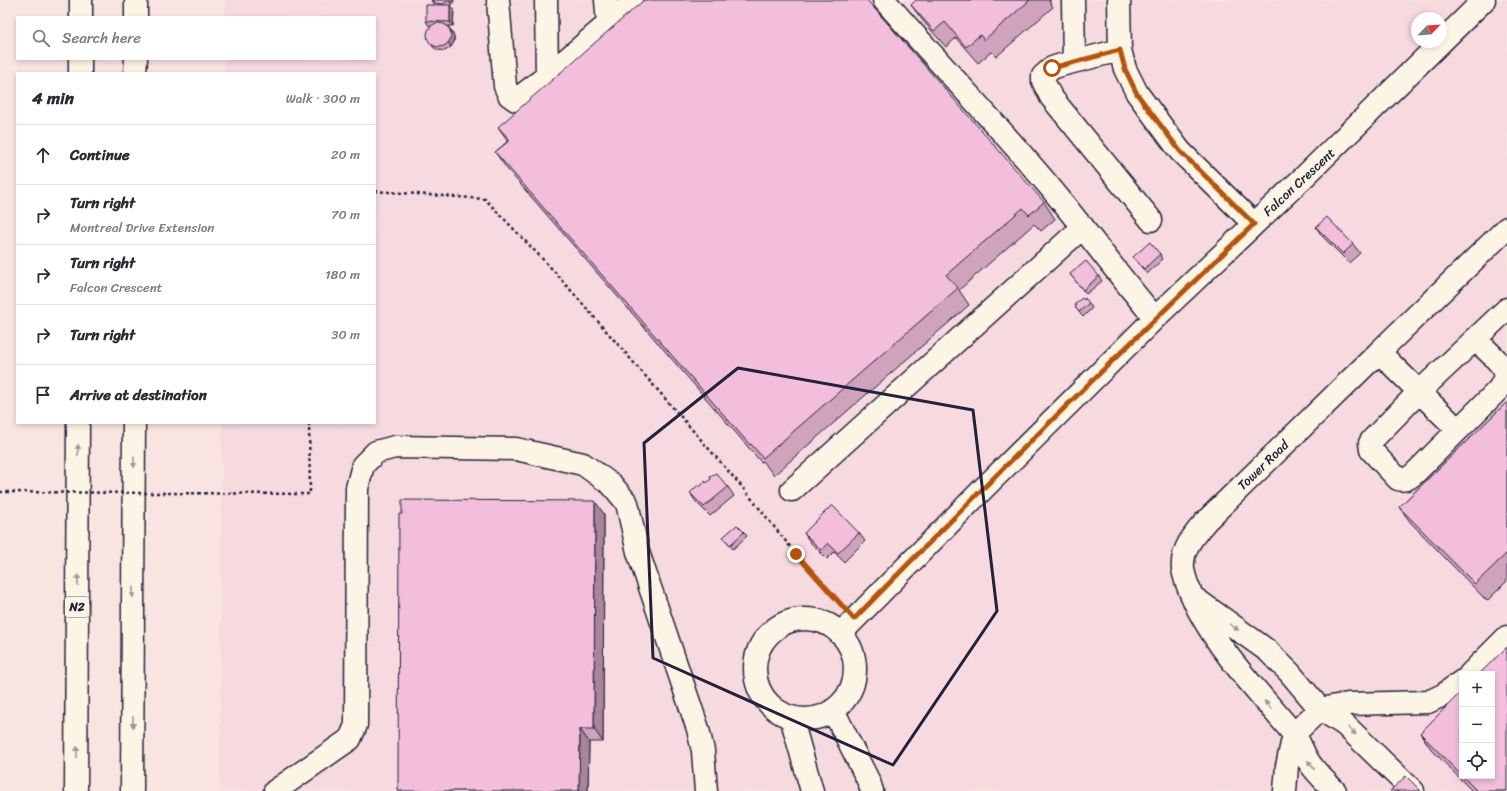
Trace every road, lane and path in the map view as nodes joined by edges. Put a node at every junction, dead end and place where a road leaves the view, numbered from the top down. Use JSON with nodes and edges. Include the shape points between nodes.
{"nodes":[{"id":1,"x":81,"y":0,"type":"edge"},
{"id":2,"x":136,"y":0,"type":"edge"},
{"id":3,"x":498,"y":0,"type":"edge"},
{"id":4,"x":546,"y":0,"type":"edge"},
{"id":5,"x":606,"y":0,"type":"edge"},
{"id":6,"x":636,"y":0,"type":"edge"},
{"id":7,"x":884,"y":0,"type":"edge"},
{"id":8,"x":1073,"y":0,"type":"edge"},
{"id":9,"x":1119,"y":0,"type":"edge"},
{"id":10,"x":1484,"y":0,"type":"edge"},
{"id":11,"x":81,"y":16,"type":"edge"},
{"id":12,"x":136,"y":16,"type":"edge"},
{"id":13,"x":608,"y":24,"type":"junction"},
{"id":14,"x":1120,"y":50,"type":"junction"},
{"id":15,"x":80,"y":60,"type":"edge"},
{"id":16,"x":136,"y":60,"type":"edge"},
{"id":17,"x":1074,"y":61,"type":"junction"},
{"id":18,"x":80,"y":72,"type":"edge"},
{"id":19,"x":136,"y":72,"type":"edge"},
{"id":20,"x":546,"y":76,"type":"junction"},
{"id":21,"x":376,"y":191,"type":"edge"},
{"id":22,"x":1151,"y":220,"type":"dead end"},
{"id":23,"x":1254,"y":224,"type":"junction"},
{"id":24,"x":1083,"y":227,"type":"junction"},
{"id":25,"x":1507,"y":228,"type":"edge"},
{"id":26,"x":1507,"y":309,"type":"edge"},
{"id":27,"x":1155,"y":318,"type":"junction"},
{"id":28,"x":1475,"y":339,"type":"junction"},
{"id":29,"x":1379,"y":352,"type":"junction"},
{"id":30,"x":1419,"y":392,"type":"junction"},
{"id":31,"x":78,"y":424,"type":"edge"},
{"id":32,"x":134,"y":424,"type":"edge"},
{"id":33,"x":309,"y":424,"type":"edge"},
{"id":34,"x":1458,"y":430,"type":"junction"},
{"id":35,"x":792,"y":490,"type":"dead end"},
{"id":36,"x":0,"y":492,"type":"edge"},
{"id":37,"x":1191,"y":595,"type":"junction"},
{"id":38,"x":847,"y":626,"type":"junction"},
{"id":39,"x":1507,"y":637,"type":"edge"},
{"id":40,"x":1473,"y":671,"type":"edge"},
{"id":41,"x":1459,"y":682,"type":"edge"},
{"id":42,"x":1316,"y":705,"type":"junction"},
{"id":43,"x":833,"y":710,"type":"junction"},
{"id":44,"x":791,"y":718,"type":"junction"},
{"id":45,"x":1294,"y":734,"type":"junction"},
{"id":46,"x":76,"y":791,"type":"edge"},
{"id":47,"x":132,"y":791,"type":"edge"},
{"id":48,"x":275,"y":791,"type":"edge"},
{"id":49,"x":706,"y":791,"type":"edge"},
{"id":50,"x":812,"y":791,"type":"edge"},
{"id":51,"x":872,"y":791,"type":"edge"},
{"id":52,"x":1285,"y":791,"type":"edge"},
{"id":53,"x":1335,"y":791,"type":"edge"},
{"id":54,"x":1413,"y":791,"type":"edge"}],
"edges":[{"from":1,"to":11,"type":"main road"},
{"from":2,"to":12,"type":"main road"},
{"from":3,"to":20,"type":"main road","via":[[506,92],[512,98],[519,99]]},
{"from":4,"to":20,"type":"main road"},
{"from":5,"to":13,"type":"main road"},
{"from":6,"to":13,"type":"main road"},
{"from":7,"to":24,"type":"main road"},
{"from":8,"to":17,"type":"main road"},
{"from":9,"to":14,"type":"main road"},
{"from":10,"to":23,"type":"main road","name":"Falcon Crescent"},
{"from":13,"to":20,"type":"main road"},
{"from":14,"to":17,"type":"main road"},
{"from":14,"to":23,"type":"main road","via":[[1125,69],[1137,94],[1180,151]]},
{"from":15,"to":18,"type":"main road"},
{"from":16,"to":19,"type":"main road"},
{"from":17,"to":22,"type":"main road","via":[[1047,71],[1043,76],[1045,86],[1051,97]]},
{"from":21,"to":38,"type":"path","via":[[485,199],[554,271],[742,488],[796,554]]},
{"from":23,"to":27,"type":"main road","name":"Falcon Crescent"},
{"from":24,"to":27,"type":"main road","via":[[1126,285]]},
{"from":24,"to":35,"type":"main road"},
{"from":25,"to":29,"type":"main road","name":"Tower Road"},
{"from":26,"to":28,"type":"main road"},
{"from":27,"to":38,"type":"main road","name":"Falcon Crescent"},
{"from":28,"to":30,"type":"main road"},
{"from":28,"to":34,"type":"main road","via":[[1501,365],[1505,373],[1499,389]]},
{"from":29,"to":30,"type":"main road"},
{"from":29,"to":37,"type":"main road","name":"Tower Road","via":[[1206,521],[1192,538],[1186,548],[1183,568]]},
{"from":30,"to":34,"type":"main road"},
{"from":30,"to":34,"type":"main road","via":[[1370,443],[1371,450],[1398,479],[1411,477]]},
{"from":46,"to":31,"type":"main road","number":"N2","one_way":true},
{"from":32,"to":47,"type":"main road","one_way":true},
{"from":33,"to":36,"type":"path","bridge":true,"via":[[310,494]]},
{"from":37,"to":42,"type":"main road","one_way":true,"via":[[1252,640],[1290,673]]},
{"from":45,"to":37,"type":"main road","name":"Tower Road","one_way":true,"via":[[1232,660],[1207,626]]},
{"from":38,"to":43,"type":"main road","via":[[854,662],[854,678],[849,692]]},
{"from":38,"to":44,"type":"main road","via":[[813,619],[797,619],[782,624],[769,633],[759,647],[754,664],[756,681],[763,698],[775,710]]},
{"from":39,"to":40,"type":"main road"},
{"from":41,"to":42,"type":"main road","via":[[1443,695],[1428,702]]},
{"from":42,"to":45,"type":"main road"},
{"from":42,"to":54,"type":"main road","one_way":true,"via":[[1345,725]]},
{"from":43,"to":44,"type":"main road","via":[[808,719]]},
{"from":43,"to":51,"type":"main road"},
{"from":44,"to":50,"type":"main road"},
{"from":45,"to":52,"type":"main road"},
{"from":53,"to":45,"type":"main road","name":"Tower Road","one_way":true,"via":[[1307,760]]},
{"from":48,"to":49,"type":"main road","via":[[350,740],[356,725],[357,488],[363,465],[376,452],[395,447],[516,449],[583,464],[612,485],[627,503],[638,552],[698,729],[703,751]]}]}
